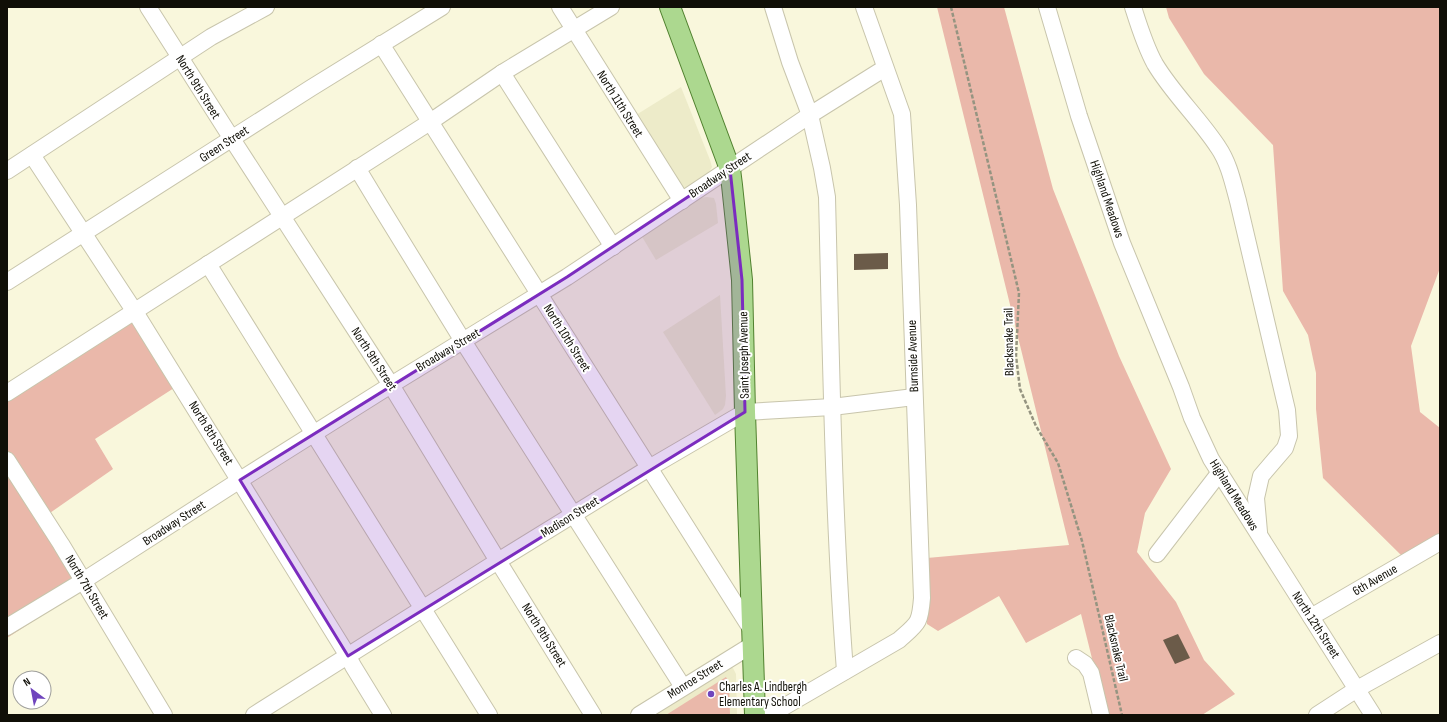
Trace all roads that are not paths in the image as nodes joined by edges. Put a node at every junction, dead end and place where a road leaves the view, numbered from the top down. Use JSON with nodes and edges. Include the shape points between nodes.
{"nodes":[{"id":1,"x":148,"y":7,"type":"edge"},
{"id":2,"x":266,"y":7,"type":"edge"},
{"id":3,"x":442,"y":7,"type":"edge"},
{"id":4,"x":560,"y":7,"type":"edge"},
{"id":5,"x":611,"y":7,"type":"edge"},
{"id":6,"x":670,"y":7,"type":"edge"},
{"id":7,"x":773,"y":7,"type":"edge"},
{"id":8,"x":864,"y":7,"type":"edge"},
{"id":9,"x":1047,"y":7,"type":"edge"},
{"id":10,"x":1133,"y":7,"type":"edge"},
{"id":11,"x":574,"y":30,"type":"junction"},
{"id":12,"x":381,"y":44,"type":"junction"},
{"id":13,"x":180,"y":57,"type":"junction"},
{"id":14,"x":885,"y":68,"type":"junction"},
{"id":15,"x":502,"y":73,"type":"junction"},
{"id":16,"x":810,"y":115,"type":"junction"},
{"id":17,"x":430,"y":122,"type":"junction"},
{"id":18,"x":232,"y":139,"type":"junction"},
{"id":19,"x":32,"y":155,"type":"junction"},
{"id":20,"x":357,"y":168,"type":"junction"},
{"id":21,"x":730,"y":169,"type":"junction"},
{"id":22,"x":7,"y":171,"type":"edge"},
{"id":23,"x":682,"y":201,"type":"junction"},
{"id":24,"x":282,"y":217,"type":"junction"},
{"id":25,"x":84,"y":233,"type":"junction"},
{"id":26,"x":613,"y":247,"type":"junction"},
{"id":27,"x":208,"y":264,"type":"junction"},
{"id":28,"x":7,"y":282,"type":"edge"},
{"id":29,"x":539,"y":294,"type":"junction"},
{"id":30,"x":135,"y":312,"type":"junction"},
{"id":31,"x":463,"y":342,"type":"junction"},
{"id":32,"x":391,"y":384,"type":"junction"},
{"id":33,"x":7,"y":393,"type":"edge"},
{"id":34,"x":914,"y":398,"type":"junction"},
{"id":35,"x":832,"y":407,"type":"junction"},
{"id":36,"x":745,"y":412,"type":"junction"},
{"id":37,"x":313,"y":434,"type":"junction"},
{"id":38,"x":7,"y":460,"type":"edge"},
{"id":39,"x":649,"y":468,"type":"junction"},
{"id":40,"x":1220,"y":472,"type":"junction"},
{"id":41,"x":240,"y":480,"type":"junction"},
{"id":42,"x":573,"y":515,"type":"junction"},
{"id":43,"x":1259,"y":535,"type":"junction"},
{"id":44,"x":1440,"y":542,"type":"edge"},
{"id":45,"x":1157,"y":554,"type":"dead end"},
{"id":46,"x":498,"y":561,"type":"junction"},
{"id":47,"x":83,"y":581,"type":"junction"},
{"id":48,"x":422,"y":608,"type":"junction"},
{"id":49,"x":1311,"y":617,"type":"junction"},
{"id":50,"x":7,"y":627,"type":"edge"},
{"id":51,"x":752,"y":638,"type":"junction"},
{"id":52,"x":1440,"y":643,"type":"edge"},
{"id":53,"x":348,"y":656,"type":"junction"},
{"id":54,"x":1076,"y":658,"type":"dead end"},
{"id":55,"x":845,"y":671,"type":"junction"},
{"id":56,"x":683,"y":687,"type":"junction"},
{"id":57,"x":1357,"y":689,"type":"junction"},
{"id":58,"x":272,"y":710,"type":"edge"},
{"id":59,"x":164,"y":715,"type":"edge"},
{"id":60,"x":254,"y":715,"type":"edge"},
{"id":61,"x":383,"y":715,"type":"edge"},
{"id":62,"x":489,"y":715,"type":"edge"},
{"id":63,"x":594,"y":715,"type":"edge"},
{"id":64,"x":639,"y":715,"type":"edge"},
{"id":65,"x":755,"y":715,"type":"edge"},
{"id":66,"x":763,"y":715,"type":"edge"},
{"id":67,"x":1101,"y":715,"type":"edge"},
{"id":68,"x":1317,"y":715,"type":"edge"},
{"id":69,"x":1373,"y":715,"type":"edge"}],
"edges":[{"from":1,"to":13,"type":"street","name":"North 9th Street"},
{"from":2,"to":13,"type":"street"},
{"from":3,"to":12,"type":"street","name":"Green Street"},
{"from":4,"to":11,"type":"street","name":"North 11th Street"},
{"from":5,"to":11,"type":"street"},
{"from":6,"to":21,"type":"main road","name":"Saint Joseph Avenue"},
{"from":7,"to":16,"type":"street"},
{"from":8,"to":14,"type":"street","name":"Burnside Avenue"},
{"from":9,"to":40,"type":"street","name":"Highland Meadows","via":[[1079,116],[1122,243],[1192,418],[1211,459]]},
{"from":10,"to":43,"type":"street","name":"Highland Meadows","via":[[1156,65],[1181,101],[1219,147],[1238,201],[1287,410],[1289,436],[1285,448],[1261,476],[1256,498]]},
{"from":11,"to":15,"type":"street"},
{"from":11,"to":23,"type":"street","name":"North 11th Street"},
{"from":12,"to":17,"type":"street","name":"North 10th Street"},
{"from":12,"to":18,"type":"street","name":"Green Street"},
{"from":13,"to":18,"type":"street","name":"North 9th Street"},
{"from":13,"to":19,"type":"street"},
{"from":14,"to":16,"type":"street","name":"Broadway Street"},
{"from":14,"to":34,"type":"street","name":"Burnside Avenue","via":[[902,114],[908,205]]},
{"from":15,"to":17,"type":"street"},
{"from":15,"to":26,"type":"street"},
{"from":16,"to":21,"type":"street","name":"Broadway Street"},
{"from":16,"to":35,"type":"street","via":[[827,197]]},
{"from":17,"to":20,"type":"street"},
{"from":17,"to":29,"type":"street","name":"North 10th Street"},
{"from":18,"to":24,"type":"street","name":"North 9th Street"},
{"from":18,"to":25,"type":"street","name":"Green Street"},
{"from":19,"to":22,"type":"street"},
{"from":19,"to":25,"type":"street","name":"North 8th Street"},
{"from":20,"to":24,"type":"street"},
{"from":20,"to":31,"type":"street"},
{"from":21,"to":23,"type":"street","name":"Broadway Street"},
{"from":21,"to":36,"type":"main road","name":"Saint Joseph Avenue","via":[[742,280]]},
{"from":23,"to":26,"type":"street","name":"Broadway Street"},
{"from":24,"to":27,"type":"street"},
{"from":24,"to":32,"type":"street","name":"North 9th Street"},
{"from":25,"to":28,"type":"street","name":"Green Street"},
{"from":25,"to":30,"type":"street","name":"North 8th Street"},
{"from":26,"to":29,"type":"street","name":"Broadway Street"},
{"from":27,"to":30,"type":"street"},
{"from":27,"to":37,"type":"street"},
{"from":29,"to":31,"type":"street","name":"Broadway Street"},
{"from":29,"to":39,"type":"street","name":"North 10th Street"},
{"from":30,"to":33,"type":"street"},
{"from":30,"to":41,"type":"street","name":"North 8th Street"},
{"from":31,"to":32,"type":"street","name":"Broadway Street"},
{"from":31,"to":42,"type":"street"},
{"from":32,"to":37,"type":"street","name":"Broadway Street"},
{"from":32,"to":46,"type":"street","name":"North 9th Street"},
{"from":34,"to":35,"type":"street","name":"Madison Street"},
{"from":34,"to":55,"type":"street","name":"Burnside Avenue","via":[[921,615],[914,627],[899,640]]},
{"from":35,"to":36,"type":"street","name":"Madison Street"},
{"from":35,"to":55,"type":"street","via":[[839,595]]},
{"from":36,"to":39,"type":"street","name":"Madison Street"},
{"from":36,"to":51,"type":"main road","name":"Saint Joseph Avenue"},
{"from":37,"to":41,"type":"street","name":"Broadway Street"},
{"from":37,"to":48,"type":"street"},
{"from":38,"to":47,"type":"street","name":"North 7th Street"},
{"from":39,"to":42,"type":"street","name":"Madison Street"},
{"from":39,"to":51,"type":"street","name":"North 10th Street"},
{"from":40,"to":43,"type":"street","name":"Highland Meadows"},
{"from":40,"to":45,"type":"street"},
{"from":41,"to":47,"type":"street","name":"Broadway Street"},
{"from":41,"to":53,"type":"street","name":"North 8th Street"},
{"from":42,"to":46,"type":"street","name":"Madison Street"},
{"from":42,"to":56,"type":"street"},
{"from":43,"to":49,"type":"street","name":"North 12th Street"},
{"from":44,"to":49,"type":"street","name":"6th Avenue"},
{"from":46,"to":48,"type":"street","name":"Madison Street"},
{"from":46,"to":63,"type":"street","name":"North 9th Street"},
{"from":47,"to":50,"type":"street","name":"Broadway Street"},
{"from":47,"to":59,"type":"street","name":"North 7th Street"},
{"from":48,"to":53,"type":"street","name":"Madison Street"},
{"from":48,"to":62,"type":"street"},
{"from":49,"to":57,"type":"street","name":"North 12th Street"},
{"from":51,"to":56,"type":"street","name":"Monroe Street"},
{"from":51,"to":65,"type":"main road","name":"Saint Joseph Avenue"},
{"from":52,"to":57,"type":"street"},
{"from":53,"to":58,"type":"street","name":"Madison Street"},
{"from":53,"to":61,"type":"street","name":"North 8th Street"},
{"from":54,"to":67,"type":"street","via":[[1085,664],[1091,673]]},
{"from":55,"to":66,"type":"street","name":"Burnside Avenue","via":[[775,712]]},
{"from":56,"to":64,"type":"street","name":"Monroe Street"},
{"from":57,"to":68,"type":"street"},
{"from":57,"to":69,"type":"street","name":"North 12th Street"},
{"from":58,"to":60,"type":"street","name":"Madison Street"}]}
